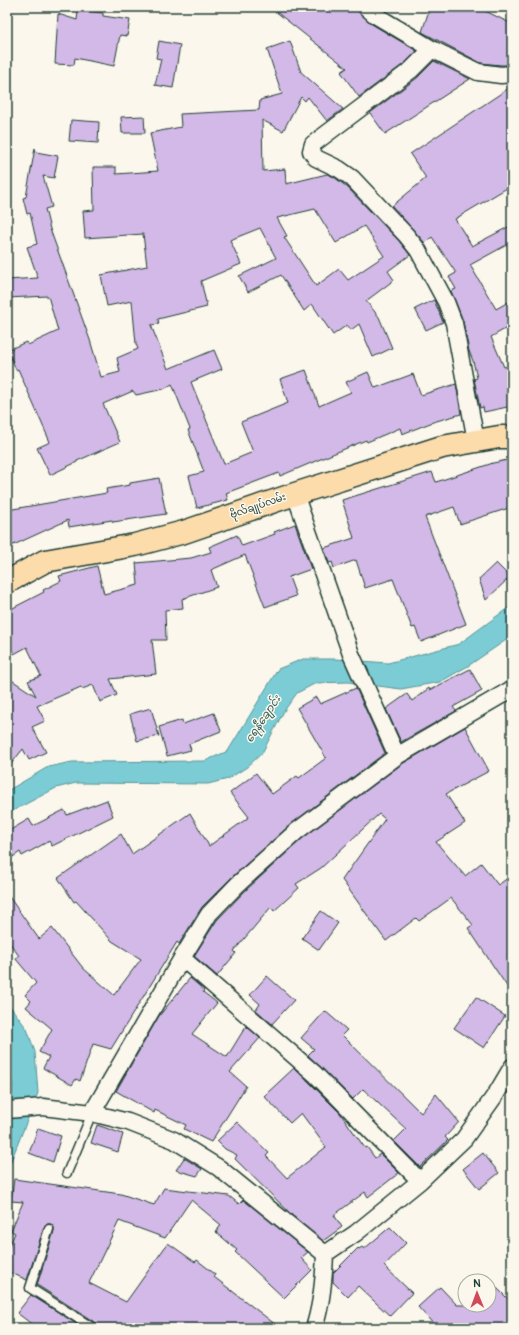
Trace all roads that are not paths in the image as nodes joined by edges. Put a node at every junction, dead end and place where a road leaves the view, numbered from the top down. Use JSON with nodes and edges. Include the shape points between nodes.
{"nodes":[{"id":1,"x":366,"y":7,"type":"edge"},
{"id":2,"x":432,"y":49,"type":"junction"},
{"id":3,"x":512,"y":74,"type":"edge"},
{"id":4,"x":512,"y":436,"type":"edge"},
{"id":5,"x":476,"y":441,"type":"junction"},
{"id":6,"x":295,"y":494,"type":"junction"},
{"id":7,"x":7,"y":582,"type":"edge"},
{"id":8,"x":512,"y":689,"type":"edge"},
{"id":9,"x":397,"y":756,"type":"junction"},
{"id":10,"x":182,"y":958,"type":"junction"},
{"id":11,"x":512,"y":1067,"type":"edge"},
{"id":12,"x":7,"y":1110,"type":"edge"},
{"id":13,"x":92,"y":1113,"type":"junction"},
{"id":14,"x":67,"y":1173,"type":"dead end"},
{"id":15,"x":420,"y":1181,"type":"junction"},
{"id":16,"x":50,"y":1229,"type":"dead end"},
{"id":17,"x":325,"y":1254,"type":"junction"},
{"id":18,"x":93,"y":1328,"type":"edge"},
{"id":19,"x":314,"y":1328,"type":"edge"}],
"edges":[{"from":1,"to":2,"type":"street"},
{"from":2,"to":3,"type":"street","via":[[478,72]]},
{"from":2,"to":5,"type":"street","via":[[411,70],[313,144],[311,151],[316,158],[352,178],[418,250],[446,302],[454,323]]},
{"from":4,"to":5,"type":"main road","name":"ဗိုလ်‌ချုပ်‌လမ်း"},
{"from":5,"to":6,"type":"main road","name":"ဗိုလ်‌ချုပ်‌လမ်း","via":[[442,447]]},
{"from":6,"to":7,"type":"main road","name":"ဗိုလ်‌ချုပ်‌လမ်း","via":[[170,536],[45,561]]},
{"from":6,"to":9,"type":"street","via":[[350,654]]},
{"from":8,"to":9,"type":"street"},
{"from":9,"to":10,"type":"street","via":[[297,831],[238,884],[209,914]]},
{"from":10,"to":13,"type":"street"},
{"from":10,"to":15,"type":"street","via":[[315,1074]]},
{"from":11,"to":15,"type":"street","via":[[464,1139]]},
{"from":12,"to":13,"type":"street","via":[[43,1107]]},
{"from":13,"to":14,"type":"lane"},
{"from":13,"to":17,"type":"street","via":[[128,1122],[174,1140],[220,1168]]},
{"from":15,"to":17,"type":"street","via":[[356,1233]]},
{"from":16,"to":18,"type":"lane","via":[[30,1288]]},
{"from":17,"to":19,"type":"street","via":[[323,1287]]}]}
